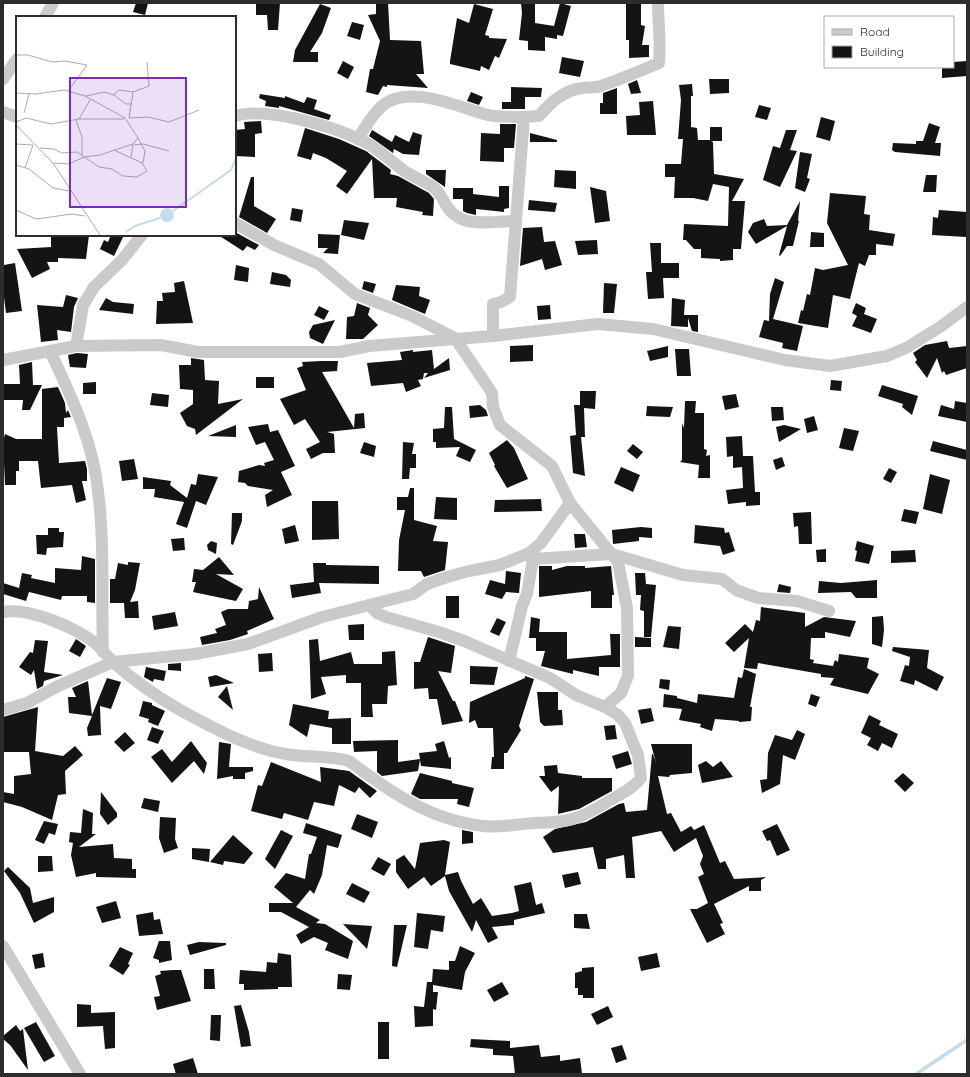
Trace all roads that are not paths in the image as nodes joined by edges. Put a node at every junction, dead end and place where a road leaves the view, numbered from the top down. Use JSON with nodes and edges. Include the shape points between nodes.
{"nodes":[{"id":1,"x":53,"y":3,"type":"edge"},
{"id":2,"x":658,"y":3,"type":"edge"},
{"id":3,"x":46,"y":16,"type":"edge"},
{"id":4,"x":16,"y":60,"type":"edge"},
{"id":5,"x":3,"y":79,"type":"edge"},
{"id":6,"x":3,"y":112,"type":"edge"},
{"id":7,"x":236,"y":116,"type":"edge"},
{"id":8,"x":16,"y":117,"type":"edge"},
{"id":9,"x":524,"y":117,"type":"junction"},
{"id":10,"x":358,"y":139,"type":"junction"},
{"id":11,"x":516,"y":221,"type":"junction"},
{"id":12,"x":236,"y":224,"type":"edge"},
{"id":13,"x":141,"y":236,"type":"edge"},
{"id":14,"x":967,"y":307,"type":"edge"},
{"id":15,"x":493,"y":336,"type":"junction"},
{"id":16,"x":456,"y":338,"type":"junction"},
{"id":17,"x":76,"y":346,"type":"junction"},
{"id":18,"x":50,"y":351,"type":"junction"},
{"id":19,"x":3,"y":360,"type":"edge"},
{"id":20,"x":570,"y":503,"type":"junction"},
{"id":21,"x":612,"y":554,"type":"junction"},
{"id":22,"x":530,"y":557,"type":"junction"},
{"id":23,"x":369,"y":605,"type":"junction"},
{"id":24,"x":829,"y":611,"type":"dead end"},
{"id":25,"x":3,"y":612,"type":"edge"},
{"id":26,"x":103,"y":652,"type":"junction"},
{"id":27,"x":509,"y":661,"type":"junction"},
{"id":28,"x":114,"y":662,"type":"junction"},
{"id":29,"x":605,"y":707,"type":"junction"},
{"id":30,"x":3,"y":710,"type":"edge"},
{"id":31,"x":3,"y":946,"type":"edge"},
{"id":32,"x":80,"y":1074,"type":"edge"}],
"edges":[{"from":1,"to":3,"type":"street"},
{"from":2,"to":9,"type":"street","via":[[659,63],[598,87],[568,91],[552,100],[539,116]]},
{"from":4,"to":5,"type":"street"},
{"from":6,"to":8,"type":"street"},
{"from":7,"to":10,"type":"street","via":[[260,112],[284,116],[307,121]]},
{"from":9,"to":10,"type":"street","via":[[486,115],[442,100],[407,97],[389,101],[381,107]]},
{"from":9,"to":11,"type":"street"},
{"from":10,"to":11,"type":"street","via":[[423,183],[435,188],[452,213],[474,222]]},
{"from":11,"to":15,"type":"street","via":[[510,297],[493,304]]},
{"from":12,"to":16,"type":"street","via":[[319,264],[355,294],[412,316]]},
{"from":13,"to":17,"type":"street","via":[[122,260],[94,287],[83,305]]},
{"from":14,"to":15,"type":"street","via":[[906,348],[894,353],[830,366],[785,360],[653,329],[598,324]]},
{"from":15,"to":16,"type":"street"},
{"from":16,"to":17,"type":"street","via":[[369,346],[340,352],[198,352],[161,346]]},
{"from":16,"to":20,"type":"street","via":[[492,393],[493,408],[500,425],[552,466]]},
{"from":17,"to":18,"type":"street"},
{"from":18,"to":19,"type":"street"},
{"from":18,"to":26,"type":"street","via":[[85,431],[98,491]]},
{"from":20,"to":21,"type":"street"},
{"from":20,"to":22,"type":"street"},
{"from":21,"to":22,"type":"street"},
{"from":21,"to":24,"type":"street","via":[[683,575],[722,579],[736,590],[758,598],[798,601]]},
{"from":21,"to":29,"type":"street","via":[[618,562],[627,608],[628,676],[621,693]]},
{"from":22,"to":23,"type":"street","via":[[448,577],[427,584],[413,594]]},
{"from":22,"to":27,"type":"street","via":[[528,588]]},
{"from":23,"to":27,"type":"street","via":[[386,617],[439,632]]},
{"from":23,"to":28,"type":"street","via":[[322,617],[248,644],[195,654]]},
{"from":25,"to":26,"type":"street","via":[[16,612],[55,621],[94,643]]},
{"from":26,"to":28,"type":"street"},
{"from":27,"to":29,"type":"street","via":[[550,678],[576,694]]},
{"from":28,"to":29,"type":"street","via":[[144,687],[179,709],[242,741],[286,754],[349,761],[414,806],[444,818],[484,826],[506,827],[568,821],[584,816],[637,784],[642,773],[630,734],[625,722]]},
{"from":28,"to":30,"type":"street","via":[[77,676],[27,703]]},
{"from":31,"to":32,"type":"street"}]}
